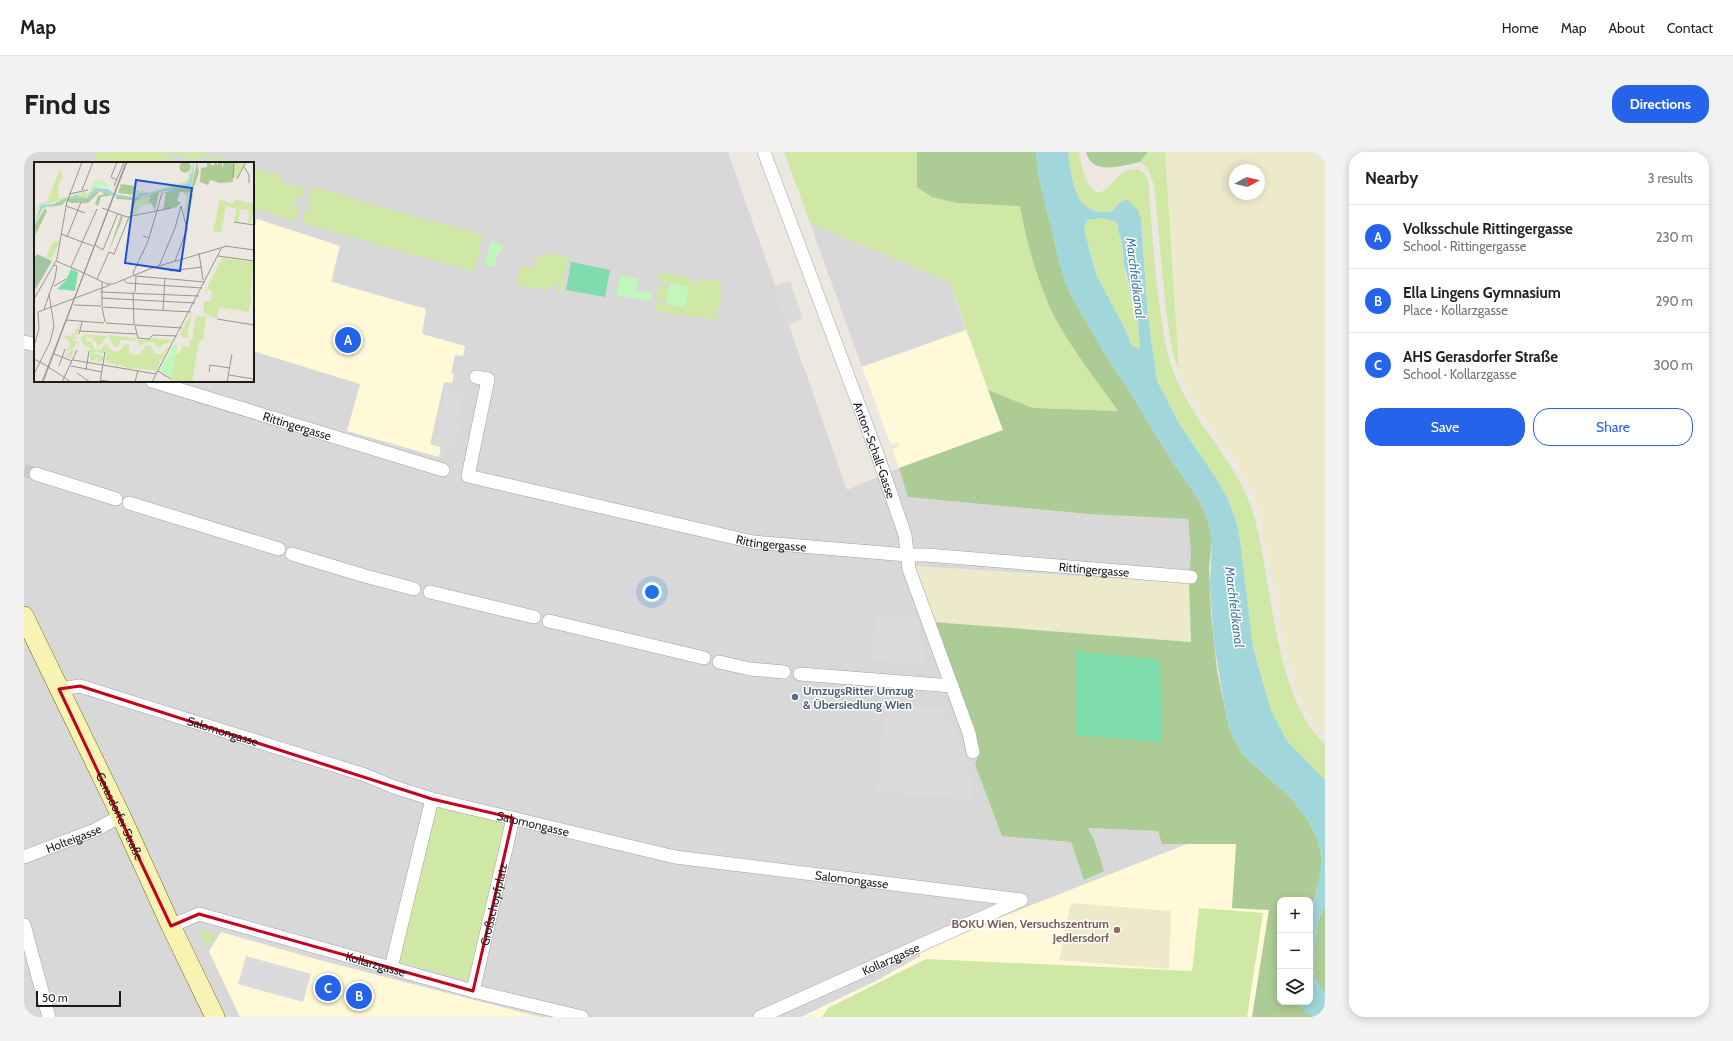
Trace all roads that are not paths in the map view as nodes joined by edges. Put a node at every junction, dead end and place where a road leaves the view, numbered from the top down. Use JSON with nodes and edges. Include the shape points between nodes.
{"nodes":[{"id":1,"x":764,"y":152,"type":"edge"},
{"id":2,"x":24,"y":342,"type":"edge"},
{"id":3,"x":34,"y":346,"type":"edge"},
{"id":4,"x":476,"y":377,"type":"dead end"},
{"id":5,"x":155,"y":382,"type":"edge"},
{"id":6,"x":443,"y":470,"type":"dead end"},
{"id":7,"x":36,"y":474,"type":"tunnel mouth"},
{"id":8,"x":116,"y":499,"type":"dead end"},
{"id":9,"x":129,"y":503,"type":"dead end"},
{"id":10,"x":279,"y":549,"type":"dead end"},
{"id":11,"x":292,"y":554,"type":"dead end"},
{"id":12,"x":907,"y":555,"type":"junction"},
{"id":13,"x":1191,"y":577,"type":"dead end"},
{"id":14,"x":414,"y":589,"type":"dead end"},
{"id":15,"x":430,"y":592,"type":"dead end"},
{"id":16,"x":24,"y":616,"type":"edge"},
{"id":17,"x":534,"y":617,"type":"dead end"},
{"id":18,"x":549,"y":621,"type":"dead end"},
{"id":19,"x":704,"y":658,"type":"dead end"},
{"id":20,"x":719,"y":662,"type":"dead end"},
{"id":21,"x":784,"y":672,"type":"dead end"},
{"id":22,"x":800,"y":674,"type":"dead end"},
{"id":23,"x":952,"y":686,"type":"junction"},
{"id":24,"x":59,"y":689,"type":"junction"},
{"id":25,"x":974,"y":752,"type":"dead end"},
{"id":26,"x":432,"y":799,"type":"junction"},
{"id":27,"x":121,"y":816,"type":"junction"},
{"id":28,"x":513,"y":818,"type":"junction"},
{"id":29,"x":24,"y":858,"type":"edge"},
{"id":30,"x":1021,"y":900,"type":"joint"},
{"id":31,"x":24,"y":925,"type":"edge"},
{"id":32,"x":171,"y":926,"type":"junction"},
{"id":33,"x":391,"y":968,"type":"junction"},
{"id":34,"x":473,"y":991,"type":"junction"},
{"id":35,"x":49,"y":1017,"type":"edge"},
{"id":36,"x":215,"y":1017,"type":"edge"},
{"id":37,"x":582,"y":1017,"type":"edge"},
{"id":38,"x":760,"y":1017,"type":"edge"}],
"edges":[{"from":1,"to":12,"type":"street","name":"Anton-Schall-Gasse","via":[[878,456],[905,535]]},
{"from":2,"to":3,"type":"street"},
{"from":4,"to":12,"type":"street","name":"Rittingergasse","via":[[488,379],[468,476],[753,542]]},
{"from":5,"to":6,"type":"street","name":"Rittingergasse"},
{"from":7,"to":8,"type":"street"},
{"from":9,"to":10,"type":"street"},
{"from":11,"to":14,"type":"street"},
{"from":12,"to":13,"type":"street","name":"Rittingergasse"},
{"from":12,"to":23,"type":"street","name":"Anton-Schall-Gasse","via":[[909,570]]},
{"from":15,"to":17,"type":"street"},
{"from":16,"to":24,"type":"main road","name":"Gerasdorfer Straße"},
{"from":18,"to":19,"type":"street"},
{"from":20,"to":21,"type":"street","via":[[750,669]]},
{"from":22,"to":23,"type":"street"},
{"from":23,"to":25,"type":"street","name":"Anton-Schall-Gasse"},
{"from":24,"to":26,"type":"street","name":"Salomongasse","via":[[80,686],[365,775]]},
{"from":24,"to":27,"type":"main road","name":"Gerasdorfer Straße"},
{"from":26,"to":28,"type":"street","name":"Salomongasse"},
{"from":26,"to":33,"type":"street"},
{"from":27,"to":29,"type":"street","name":"Holteigasse","via":[[95,830]]},
{"from":27,"to":32,"type":"main road","name":"Gerasdorfer Straße"},
{"from":28,"to":30,"type":"street","name":"Salomongasse","via":[[675,857]]},
{"from":28,"to":34,"type":"street","name":"Großschopfplatz"},
{"from":30,"to":38,"type":"street","name":"Kollarzgasse"},
{"from":31,"to":35,"type":"street"},
{"from":32,"to":33,"type":"street","name":"Kollarzgasse","via":[[199,914]]},
{"from":32,"to":36,"type":"main road","name":"Gerasdorfer Straße"},
{"from":33,"to":34,"type":"street","name":"Kollarzgasse"},
{"from":34,"to":37,"type":"street","name":"Kollarzgasse"}]}
